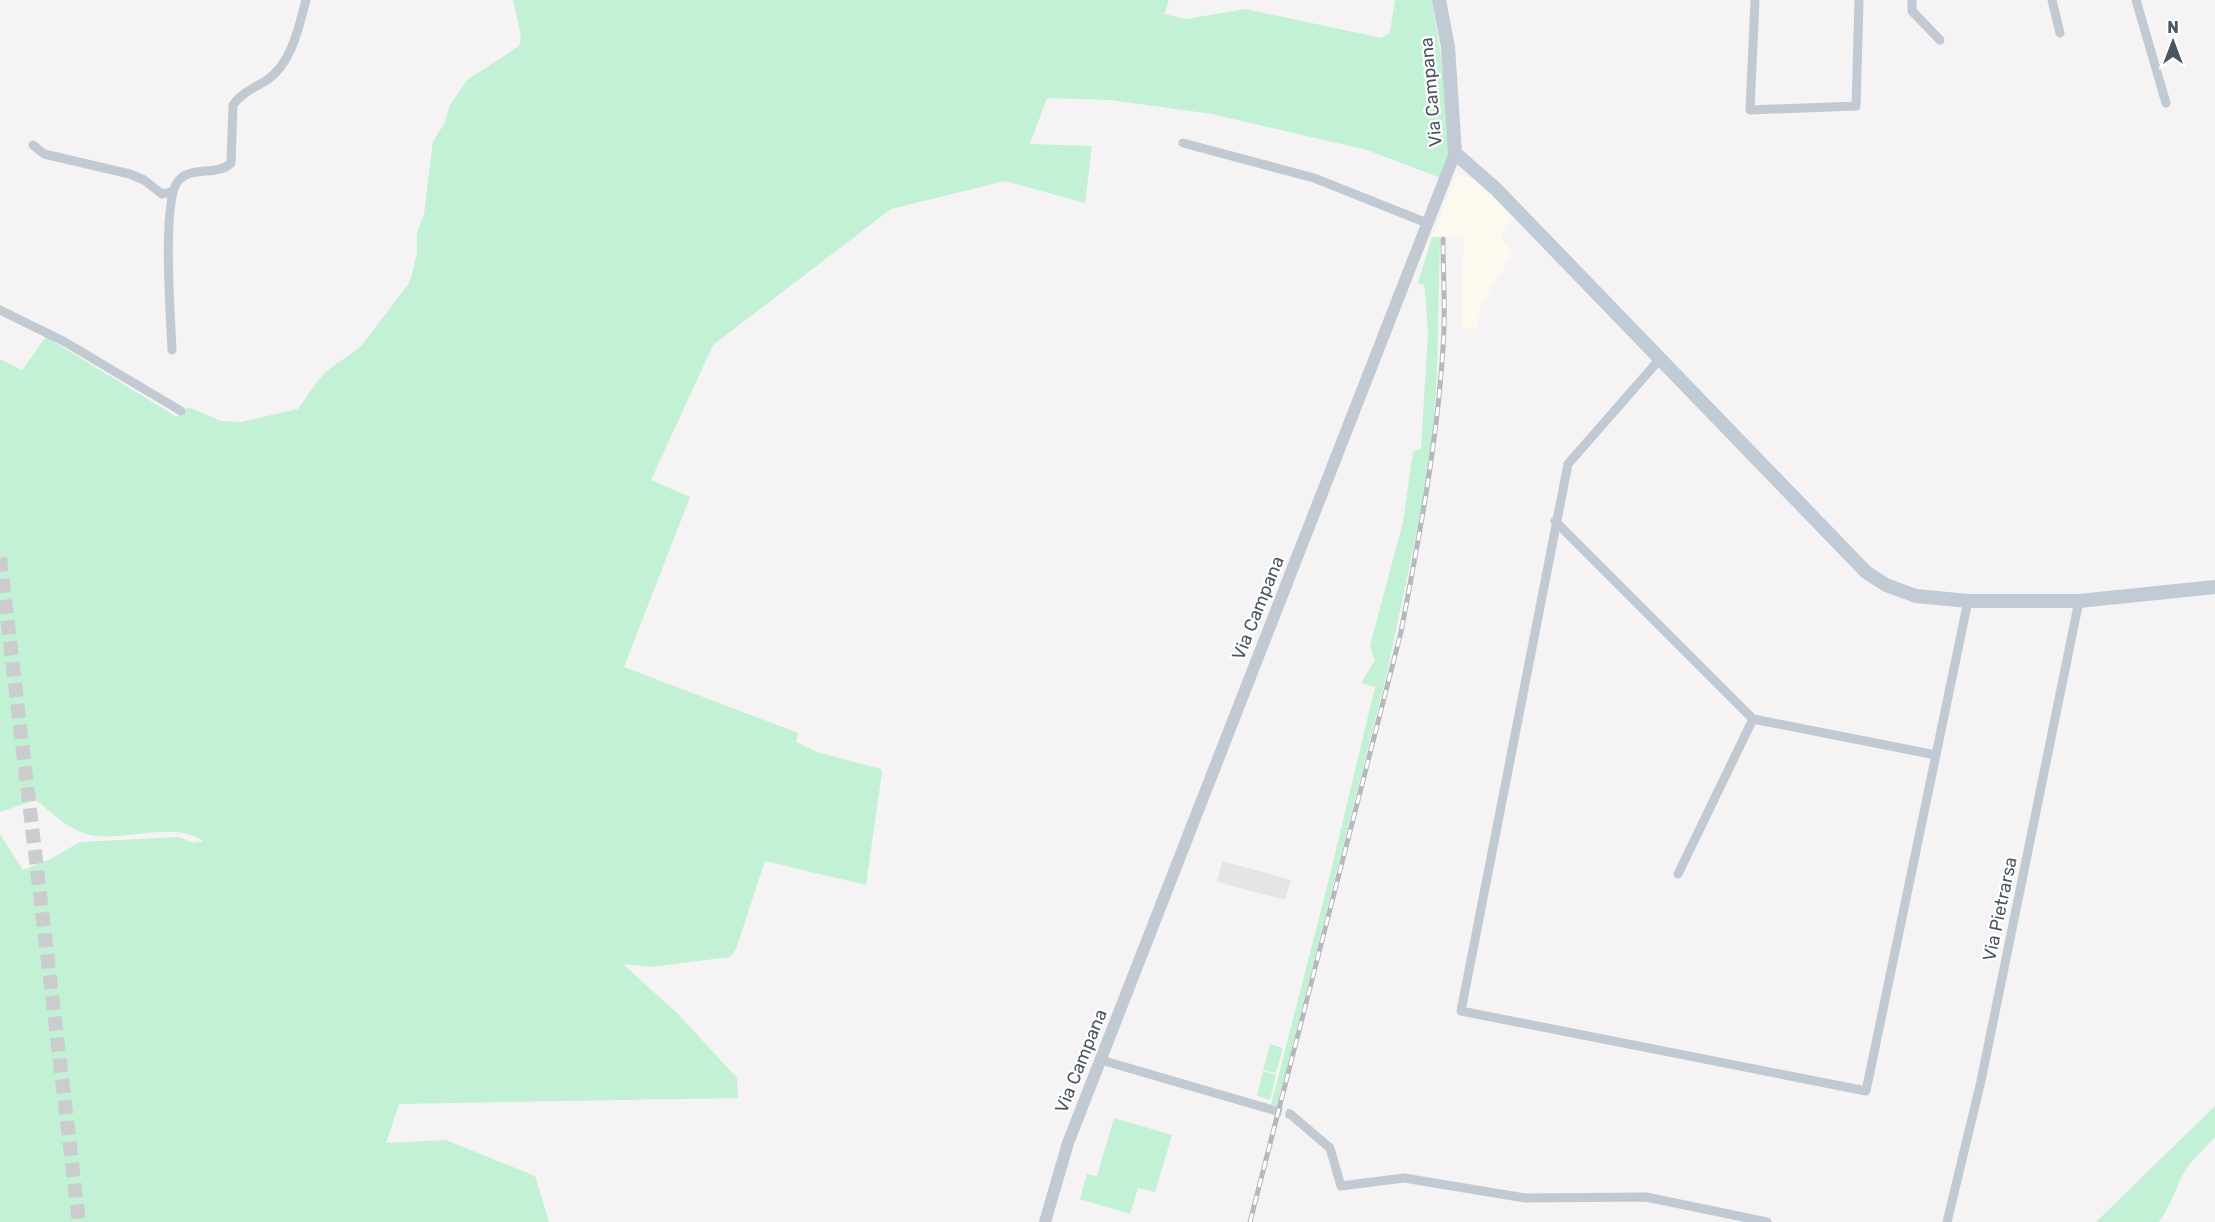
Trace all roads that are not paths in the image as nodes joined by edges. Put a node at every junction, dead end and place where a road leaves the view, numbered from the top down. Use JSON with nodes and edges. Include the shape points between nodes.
{"nodes":[{"id":1,"x":306,"y":0,"type":"edge"},
{"id":2,"x":1439,"y":0,"type":"edge"},
{"id":3,"x":1755,"y":0,"type":"edge"},
{"id":4,"x":1859,"y":0,"type":"edge"},
{"id":5,"x":1912,"y":0,"type":"edge"},
{"id":6,"x":2052,"y":0,"type":"edge"},
{"id":7,"x":2136,"y":0,"type":"edge"},
{"id":8,"x":2060,"y":33,"type":"dead end"},
{"id":9,"x":1940,"y":39,"type":"dead end"},
{"id":10,"x":2166,"y":104,"type":"dead end"},
{"id":11,"x":1183,"y":143,"type":"dead end"},
{"id":12,"x":33,"y":145,"type":"dead end"},
{"id":13,"x":1455,"y":153,"type":"junction"},
{"id":14,"x":172,"y":192,"type":"junction"},
{"id":15,"x":1427,"y":223,"type":"junction"},
{"id":16,"x":0,"y":310,"type":"edge"},
{"id":17,"x":172,"y":351,"type":"dead end"},
{"id":18,"x":1659,"y":360,"type":"junction"},
{"id":19,"x":181,"y":411,"type":"dead end"},
{"id":20,"x":1555,"y":521,"type":"junction"},
{"id":21,"x":2215,"y":587,"type":"edge"},
{"id":22,"x":1968,"y":601,"type":"junction"},
{"id":23,"x":2079,"y":601,"type":"junction"},
{"id":24,"x":1753,"y":719,"type":"junction"},
{"id":25,"x":1936,"y":755,"type":"junction"},
{"id":26,"x":1678,"y":874,"type":"dead end"},
{"id":27,"x":1101,"y":1060,"type":"junction"},
{"id":28,"x":1273,"y":1110,"type":"tunnel mouth"},
{"id":29,"x":1290,"y":1114,"type":"tunnel mouth"},
{"id":30,"x":1045,"y":1222,"type":"edge"},
{"id":31,"x":1767,"y":1222,"type":"edge"},
{"id":32,"x":1947,"y":1222,"type":"edge"}],
"edges":[{"from":1,"to":14,"type":"street","via":[[285,58],[270,78],[234,105],[231,163],[222,169],[189,174],[179,180]]},
{"from":2,"to":13,"type":"main road","name":"Via Campana","via":[[1448,47]]},
{"from":3,"to":4,"type":"street","via":[[1750,110],[1856,106]]},
{"from":5,"to":9,"type":"street","via":[[1912,11]]},
{"from":6,"to":8,"type":"street"},
{"from":7,"to":10,"type":"street"},
{"from":11,"to":15,"type":"street","via":[[1314,178]]},
{"from":12,"to":14,"type":"street","via":[[44,154],[130,174],[162,194]]},
{"from":13,"to":15,"type":"street","name":"Via Campana"},
{"from":13,"to":18,"type":"main road","via":[[1496,189]]},
{"from":14,"to":17,"type":"street"},
{"from":15,"to":27,"type":"street","name":"Via Campana"},
{"from":16,"to":19,"type":"street","via":[[65,342]]},
{"from":18,"to":20,"type":"street","via":[[1568,464]]},
{"from":18,"to":22,"type":"main road","via":[[1866,572],[1886,585],[1916,596]]},
{"from":20,"to":24,"type":"street"},
{"from":20,"to":25,"type":"street","via":[[1461,1011],[1866,1091]]},
{"from":21,"to":23,"type":"main road"},
{"from":22,"to":23,"type":"main road"},
{"from":22,"to":25,"type":"street"},
{"from":23,"to":32,"type":"street","name":"Via Pietrarsa","via":[[1981,1081]]},
{"from":24,"to":25,"type":"street"},
{"from":24,"to":26,"type":"street"},
{"from":27,"to":28,"type":"street"},
{"from":27,"to":30,"type":"street","name":"Via Campana","via":[[1068,1143]]},
{"from":29,"to":31,"type":"street","via":[[1330,1148],[1341,1186],[1404,1178],[1525,1198],[1646,1197]]}]}
